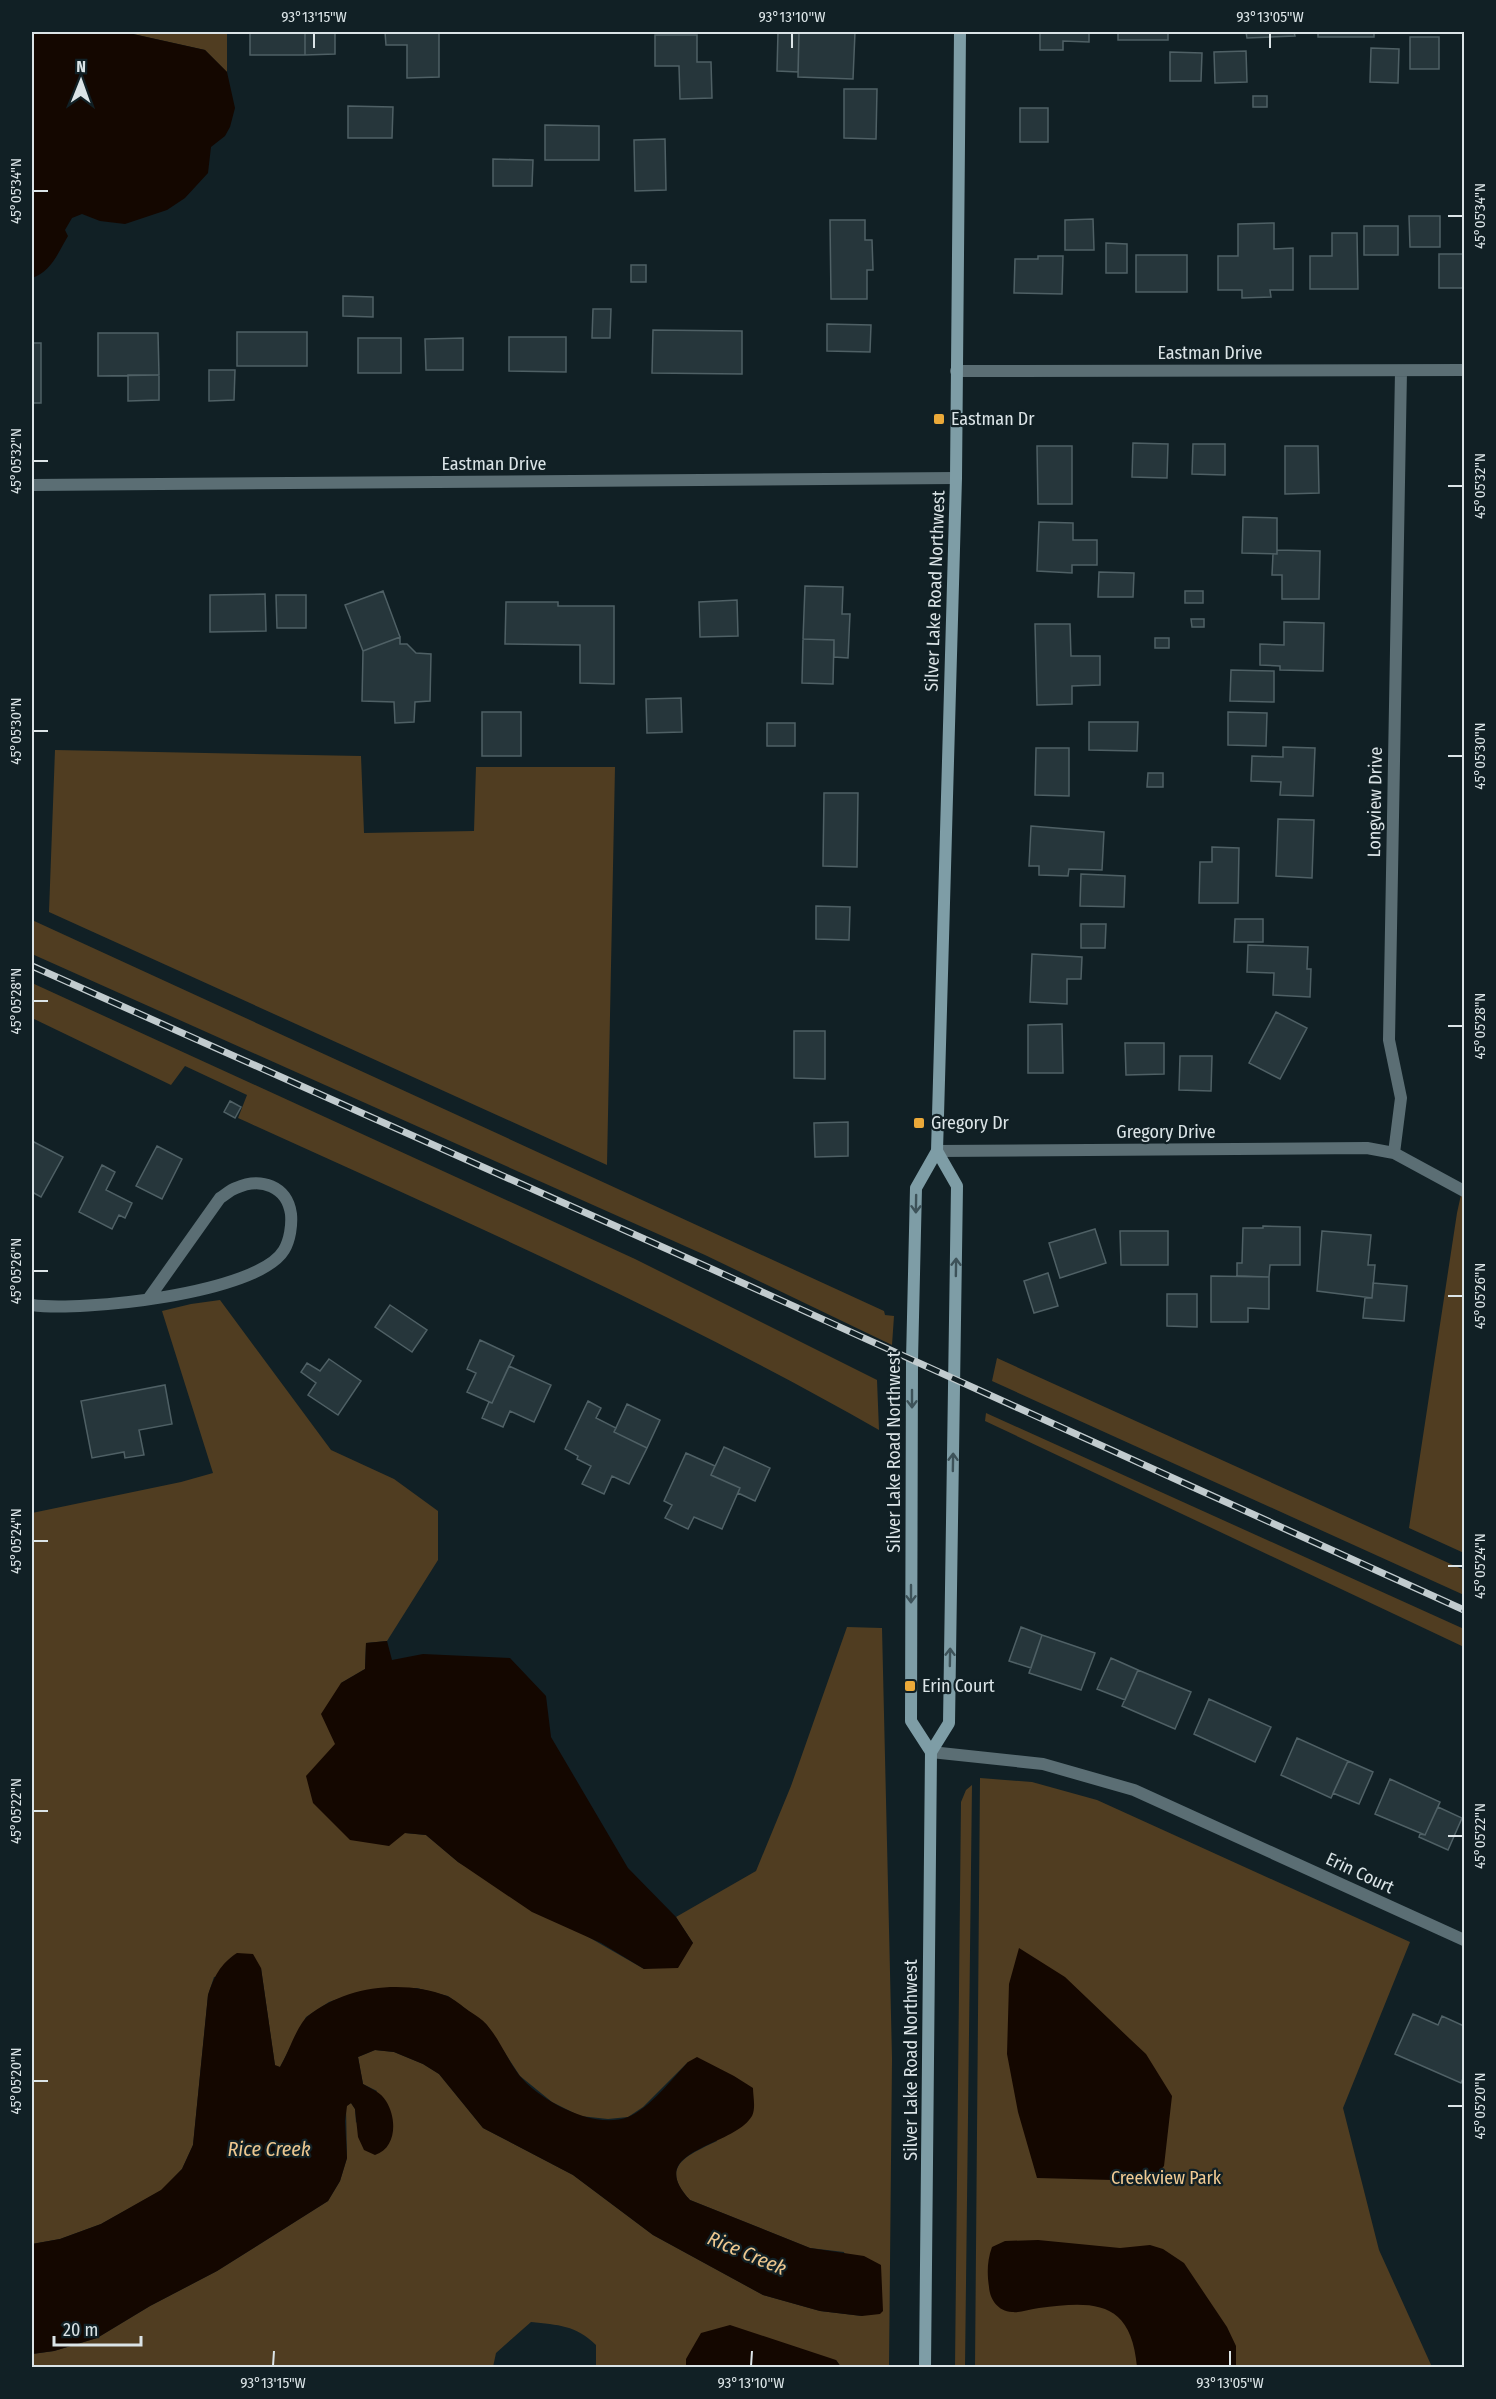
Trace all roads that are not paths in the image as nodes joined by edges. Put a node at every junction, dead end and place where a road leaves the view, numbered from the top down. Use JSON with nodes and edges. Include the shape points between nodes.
{"nodes":[{"id":1,"x":960,"y":32,"type":"edge"},
{"id":2,"x":1464,"y":370,"type":"edge"},
{"id":3,"x":956,"y":371,"type":"junction"},
{"id":4,"x":1401,"y":371,"type":"junction"},
{"id":5,"x":956,"y":478,"type":"junction"},
{"id":6,"x":32,"y":485,"type":"edge"},
{"id":7,"x":937,"y":1151,"type":"junction"},
{"id":8,"x":1394,"y":1153,"type":"junction"},
{"id":9,"x":1464,"y":1191,"type":"edge"},
{"id":10,"x":149,"y":1298,"type":"junction"},
{"id":11,"x":32,"y":1305,"type":"edge"},
{"id":12,"x":931,"y":1752,"type":"junction"},
{"id":13,"x":1464,"y":1940,"type":"edge"},
{"id":14,"x":925,"y":2367,"type":"edge"}],
"edges":[{"from":1,"to":3,"type":"main road","name":"Silver Lake Road Northwest"},
{"from":2,"to":4,"type":"street","name":"Eastman Drive"},
{"from":3,"to":4,"type":"street","name":"Eastman Drive"},
{"from":3,"to":5,"type":"main road","name":"Silver Lake Road Northwest"},
{"from":4,"to":8,"type":"street","name":"Longview Drive","via":[[1389,1040],[1401,1098]]},
{"from":5,"to":6,"type":"street","name":"Eastman Drive"},
{"from":5,"to":7,"type":"main road","name":"Silver Lake Road Northwest"},
{"from":7,"to":8,"type":"street","name":"Gregory Drive","via":[[1367,1148]]},
{"from":12,"to":7,"type":"main road","one_way":true,"via":[[949,1723],[957,1186]]},
{"from":7,"to":12,"type":"main road","name":"Silver Lake Road Northwest","one_way":true,"via":[[916,1188],[912,1371],[911,1720]]},
{"from":8,"to":9,"type":"street"},
{"from":10,"to":10,"type":"street","via":[[220,1198],[236,1187],[253,1184],[275,1186],[285,1195],[290,1205],[289,1237],[284,1251],[264,1269],[219,1286]]},
{"from":10,"to":11,"type":"street","via":[[82,1307]]},
{"from":12,"to":13,"type":"street","name":"Erin Court","via":[[1043,1764],[1134,1790]]},
{"from":12,"to":14,"type":"main road","name":"Silver Lake Road Northwest"}]}
